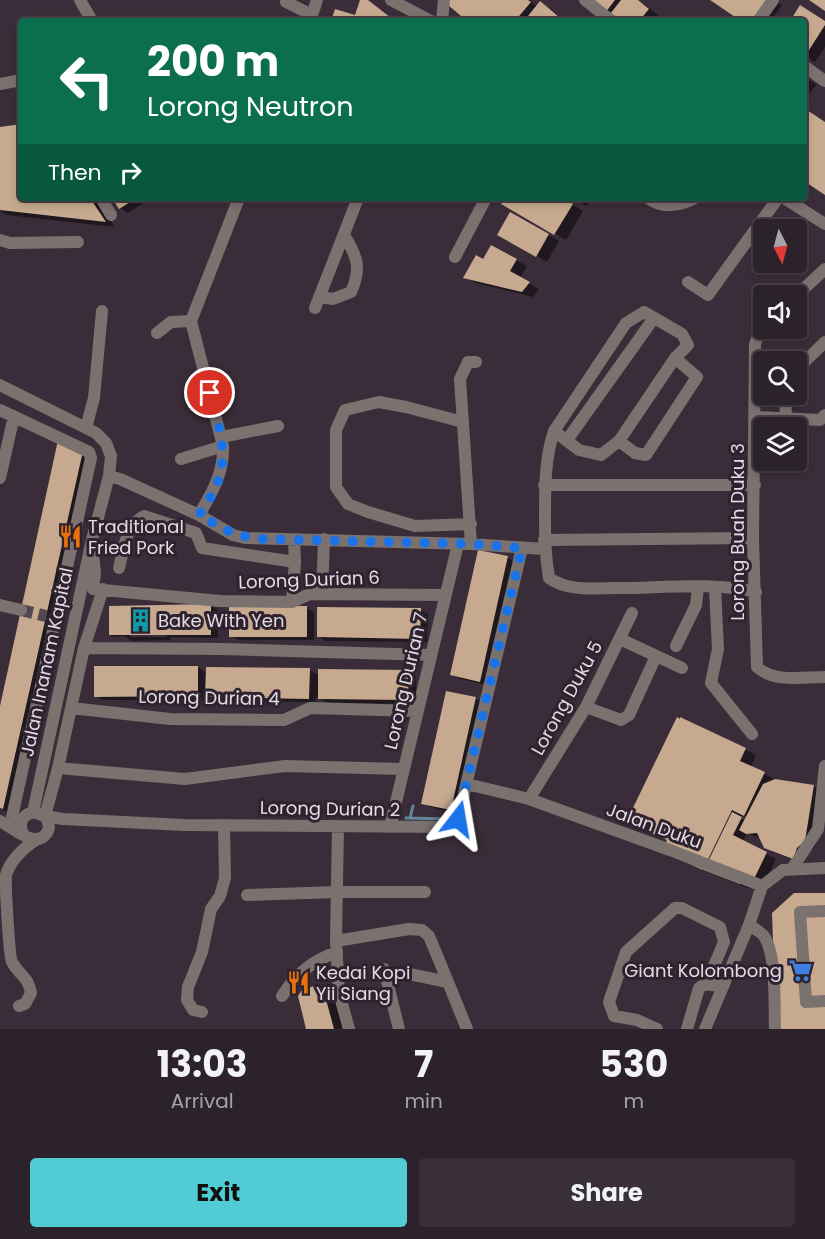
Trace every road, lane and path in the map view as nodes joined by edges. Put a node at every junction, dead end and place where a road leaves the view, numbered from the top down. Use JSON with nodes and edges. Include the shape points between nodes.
{"nodes":[{"id":1,"x":80,"y":0,"type":"edge"},
{"id":2,"x":391,"y":0,"type":"edge"},
{"id":3,"x":444,"y":0,"type":"edge"},
{"id":4,"x":585,"y":0,"type":"edge"},
{"id":5,"x":773,"y":0,"type":"edge"},
{"id":6,"x":286,"y":2,"type":"dead end"},
{"id":7,"x":313,"y":11,"type":"edge"},
{"id":8,"x":90,"y":18,"type":"edge"},
{"id":9,"x":425,"y":18,"type":"edge"},
{"id":10,"x":442,"y":18,"type":"edge"},
{"id":11,"x":608,"y":18,"type":"edge"},
{"id":12,"x":760,"y":18,"type":"edge"},
{"id":13,"x":807,"y":68,"type":"edge"},
{"id":14,"x":18,"y":81,"type":"edge"},
{"id":15,"x":825,"y":81,"type":"edge"},
{"id":16,"x":0,"y":84,"type":"edge"},
{"id":17,"x":102,"y":201,"type":"edge"},
{"id":18,"x":238,"y":201,"type":"edge"},
{"id":19,"x":357,"y":201,"type":"edge"},
{"id":20,"x":484,"y":201,"type":"edge"},
{"id":21,"x":652,"y":201,"type":"edge"},
{"id":22,"x":689,"y":201,"type":"edge"},
{"id":23,"x":776,"y":201,"type":"edge"},
{"id":24,"x":789,"y":201,"type":"edge"},
{"id":25,"x":111,"y":215,"type":"dead end"},
{"id":26,"x":825,"y":224,"type":"edge"},
{"id":27,"x":344,"y":235,"type":"junction"},
{"id":28,"x":0,"y":240,"type":"edge"},
{"id":29,"x":78,"y":242,"type":"dead end"},
{"id":30,"x":455,"y":257,"type":"dead end"},
{"id":31,"x":825,"y":269,"type":"edge"},
{"id":32,"x":688,"y":282,"type":"dead end"},
{"id":33,"x":807,"y":286,"type":"edge"},
{"id":34,"x":102,"y":311,"type":"dead end"},
{"id":35,"x":654,"y":318,"type":"junction"},
{"id":36,"x":191,"y":321,"type":"junction"},
{"id":37,"x":157,"y":333,"type":"dead end"},
{"id":38,"x":757,"y":339,"type":"edge"},
{"id":39,"x":825,"y":342,"type":"edge"},
{"id":40,"x":675,"y":358,"type":"junction"},
{"id":41,"x":807,"y":359,"type":"edge"},
{"id":42,"x":476,"y":362,"type":"dead end"},
{"id":43,"x":0,"y":385,"type":"edge"},
{"id":44,"x":0,"y":393,"type":"edge"},
{"id":45,"x":20,"y":394,"type":"junction"},
{"id":46,"x":0,"y":410,"type":"edge"},
{"id":47,"x":825,"y":415,"type":"edge"},
{"id":48,"x":14,"y":416,"type":"junction"},
{"id":49,"x":756,"y":417,"type":"edge"},
{"id":50,"x":807,"y":419,"type":"edge"},
{"id":51,"x":464,"y":422,"type":"junction"},
{"id":52,"x":278,"y":426,"type":"dead end"},
{"id":53,"x":86,"y":428,"type":"junction"},
{"id":54,"x":554,"y":430,"type":"junction"},
{"id":55,"x":567,"y":440,"type":"junction"},
{"id":56,"x":222,"y":441,"type":"junction"},
{"id":57,"x":619,"y":441,"type":"junction"},
{"id":58,"x":181,"y":459,"type":"dead end"},
{"id":59,"x":755,"y":471,"type":"edge"},
{"id":60,"x":109,"y":476,"type":"junction"},
{"id":61,"x":0,"y":478,"type":"edge"},
{"id":62,"x":544,"y":485,"type":"junction"},
{"id":63,"x":755,"y":485,"type":"junction"},
{"id":64,"x":199,"y":515,"type":"junction"},
{"id":65,"x":471,"y":524,"type":"junction"},
{"id":66,"x":753,"y":538,"type":"junction"},
{"id":67,"x":324,"y":539,"type":"junction"},
{"id":68,"x":92,"y":540,"type":"junction"},
{"id":69,"x":294,"y":540,"type":"junction"},
{"id":70,"x":458,"y":544,"type":"junction"},
{"id":71,"x":471,"y":544,"type":"junction"},
{"id":72,"x":544,"y":544,"type":"junction"},
{"id":73,"x":522,"y":548,"type":"junction"},
{"id":74,"x":295,"y":562,"type":"junction"},
{"id":75,"x":119,"y":568,"type":"dead end"},
{"id":76,"x":698,"y":588,"type":"junction"},
{"id":77,"x":715,"y":588,"type":"junction"},
{"id":78,"x":103,"y":589,"type":"junction"},
{"id":79,"x":756,"y":592,"type":"junction"},
{"id":80,"x":322,"y":594,"type":"junction"},
{"id":81,"x":445,"y":595,"type":"junction"},
{"id":82,"x":292,"y":602,"type":"junction"},
{"id":83,"x":0,"y":605,"type":"edge"},
{"id":84,"x":21,"y":610,"type":"tunnel mouth"},
{"id":85,"x":632,"y":613,"type":"dead end"},
{"id":86,"x":621,"y":639,"type":"junction"},
{"id":87,"x":676,"y":646,"type":"dead end"},
{"id":88,"x":84,"y":648,"type":"junction"},
{"id":89,"x":66,"y":654,"type":"junction"},
{"id":90,"x":430,"y":655,"type":"junction"},
{"id":91,"x":656,"y":656,"type":"junction"},
{"id":92,"x":682,"y":668,"type":"dead end"},
{"id":93,"x":825,"y":677,"type":"edge"},
{"id":94,"x":586,"y":707,"type":"junction"},
{"id":95,"x":71,"y":708,"type":"junction"},
{"id":96,"x":417,"y":711,"type":"junction"},
{"id":97,"x":752,"y":734,"type":"dead end"},
{"id":98,"x":825,"y":766,"type":"edge"},
{"id":99,"x":58,"y":768,"type":"junction"},
{"id":100,"x":404,"y":769,"type":"junction"},
{"id":101,"x":467,"y":784,"type":"junction"},
{"id":102,"x":529,"y":799,"type":"junction"},
{"id":103,"x":45,"y":816,"type":"junction"},
{"id":104,"x":14,"y":817,"type":"edge"},
{"id":105,"x":63,"y":819,"type":"junction"},
{"id":106,"x":224,"y":825,"type":"junction"},
{"id":107,"x":338,"y":827,"type":"junction"},
{"id":108,"x":390,"y":827,"type":"junction"},
{"id":109,"x":23,"y":834,"type":"junction"},
{"id":110,"x":40,"y":838,"type":"junction"},
{"id":111,"x":792,"y":868,"type":"junction"},
{"id":112,"x":825,"y":868,"type":"edge"},
{"id":113,"x":3,"y":877,"type":"edge"},
{"id":114,"x":762,"y":886,"type":"junction"},
{"id":115,"x":338,"y":892,"type":"junction"},
{"id":116,"x":425,"y":892,"type":"dead end"},
{"id":117,"x":247,"y":895,"type":"dead end"},
{"id":118,"x":825,"y":911,"type":"edge"},
{"id":119,"x":749,"y":925,"type":"junction"},
{"id":120,"x":337,"y":947,"type":"junction"},
{"id":121,"x":384,"y":969,"type":"dead end"},
{"id":122,"x":409,"y":974,"type":"dead end"},
{"id":123,"x":448,"y":982,"type":"junction"},
{"id":124,"x":719,"y":986,"type":"junction"},
{"id":125,"x":282,"y":996,"type":"dead end"},
{"id":126,"x":825,"y":1001,"type":"edge"},
{"id":127,"x":19,"y":1006,"type":"dead end"},
{"id":128,"x":202,"y":1012,"type":"dead end"},
{"id":129,"x":349,"y":1029,"type":"edge"},
{"id":130,"x":399,"y":1029,"type":"edge"},
{"id":131,"x":467,"y":1029,"type":"edge"},
{"id":132,"x":657,"y":1029,"type":"edge"},
{"id":133,"x":687,"y":1029,"type":"edge"},
{"id":134,"x":705,"y":1029,"type":"edge"},
{"id":135,"x":775,"y":1029,"type":"edge"}],
"edges":[{"from":1,"to":8,"type":"street"},
{"from":2,"to":9,"type":"street"},
{"from":3,"to":10,"type":"street"},
{"from":4,"to":11,"type":"street"},
{"from":5,"to":12,"type":"street"},
{"from":6,"to":7,"type":"street","via":[[308,13]]},
{"from":13,"to":15,"type":"street"},
{"from":14,"to":16,"type":"street"},
{"from":17,"to":25,"type":"street"},
{"from":18,"to":36,"type":"street"},
{"from":19,"to":27,"type":"street"},
{"from":20,"to":30,"type":"street"},
{"from":21,"to":22,"type":"street","via":[[658,205]]},
{"from":23,"to":32,"type":"street","via":[[708,295]]},
{"from":24,"to":26,"type":"street"},
{"from":27,"to":27,"type":"street","via":[[317,303],[351,292],[357,279],[354,252]]},
{"from":28,"to":29,"type":"street"},
{"from":31,"to":33,"type":"street"},
{"from":34,"to":53,"type":"street","via":[[94,398]]},
{"from":35,"to":40,"type":"street","via":[[686,340],[688,345]]},
{"from":35,"to":54,"type":"street","via":[[644,312],[626,323]]},
{"from":35,"to":55,"type":"street"},
{"from":36,"to":37,"type":"street","via":[[171,322]]},
{"from":36,"to":56,"type":"street"},
{"from":38,"to":49,"type":"street","name":"Lorong Buah Duku 3"},
{"from":39,"to":41,"type":"street"},
{"from":40,"to":57,"type":"street"},
{"from":40,"to":57,"type":"street","via":[[697,377],[646,454],[635,453]]},
{"from":42,"to":51,"type":"street","via":[[468,362],[460,379]]},
{"from":43,"to":45,"type":"street","name":"Jalan Inanam Kapital"},
{"from":44,"to":45,"type":"street","name":"Jalan Inanam Kapital"},
{"from":45,"to":53,"type":"street","name":"Jalan Inanam Kapital"},
{"from":46,"to":48,"type":"street"},
{"from":47,"to":50,"type":"street","via":[[820,420]]},
{"from":48,"to":61,"type":"street"},
{"from":48,"to":104,"type":"street","via":[[89,452],[91,458],[51,618]]},
{"from":51,"to":65,"type":"street"},
{"from":51,"to":65,"type":"street","via":[[379,402],[345,410],[336,430],[336,487],[348,504],[415,526]]},
{"from":52,"to":56,"type":"street"},
{"from":53,"to":60,"type":"street","name":"Jalan Inanam Kapital","via":[[106,443],[111,456]]},
{"from":54,"to":55,"type":"street"},
{"from":54,"to":62,"type":"street"},
{"from":55,"to":57,"type":"street","via":[[579,450],[601,455]]},
{"from":56,"to":58,"type":"street"},
{"from":56,"to":64,"type":"street","via":[[223,464],[216,486]]},
{"from":59,"to":63,"type":"street","name":"Lorong Buah Duku 3"},
{"from":60,"to":64,"type":"street"},
{"from":60,"to":68,"type":"street","name":"Jalan Inanam Kapital"},
{"from":62,"to":63,"type":"street"},
{"from":62,"to":72,"type":"street"},
{"from":63,"to":66,"type":"street","name":"Lorong Buah Duku 3"},
{"from":64,"to":69,"type":"street","via":[[244,538]]},
{"from":65,"to":71,"type":"street"},
{"from":66,"to":72,"type":"street"},
{"from":66,"to":79,"type":"street","name":"Lorong Buah Duku 3"},
{"from":67,"to":69,"type":"street"},
{"from":67,"to":70,"type":"street"},
{"from":67,"to":80,"type":"street"},
{"from":68,"to":78,"type":"street","via":[[93,590]]},
{"from":68,"to":89,"type":"street","name":"Jalan Inanam Kapital"},
{"from":69,"to":74,"type":"street"},
{"from":70,"to":71,"type":"street"},
{"from":70,"to":81,"type":"street","name":"Lorong Durian 7"},
{"from":71,"to":73,"type":"street"},
{"from":72,"to":73,"type":"street"},
{"from":72,"to":76,"type":"street","via":[[549,578],[560,585],[589,589]]},
{"from":73,"to":101,"type":"street","name":"Lorong Durian 2"},
{"from":74,"to":75,"type":"street","via":[[202,548],[196,533],[144,516],[129,531]]},
{"from":74,"to":82,"type":"street"},
{"from":76,"to":77,"type":"street"},
{"from":76,"to":87,"type":"street","via":[[696,605]]},
{"from":77,"to":79,"type":"street"},
{"from":77,"to":97,"type":"street","via":[[718,649],[711,683]]},
{"from":78,"to":82,"type":"street","name":"Lorong Durian 6","via":[[220,601]]},
{"from":78,"to":88,"type":"street"},
{"from":78,"to":89,"type":"street","via":[[88,610],[76,656]]},
{"from":79,"to":93,"type":"street","name":"Lorong Buah Duku 3","via":[[757,667],[765,675],[777,677]]},
{"from":80,"to":81,"type":"street","name":"Lorong Durian 6"},
{"from":80,"to":82,"type":"street","name":"Lorong Durian 6","via":[[310,594]]},
{"from":81,"to":90,"type":"street","name":"Lorong Durian 7"},
{"from":83,"to":84,"type":"street"},
{"from":85,"to":86,"type":"street","name":"Lorong Duku 5"},
{"from":86,"to":91,"type":"street"},
{"from":86,"to":94,"type":"street","name":"Lorong Duku 5"},
{"from":88,"to":90,"type":"street"},
{"from":88,"to":95,"type":"street"},
{"from":89,"to":104,"type":"street","name":"Jalan Inanam Kapital"},
{"from":90,"to":96,"type":"street","name":"Lorong Durian 7"},
{"from":91,"to":92,"type":"street"},
{"from":91,"to":94,"type":"street","via":[[629,715],[621,720]]},
{"from":94,"to":102,"type":"street","name":"Lorong Duku 5"},
{"from":95,"to":96,"type":"street","name":"Lorong Durian 4","via":[[170,719],[263,720],[284,720],[310,708]]},
{"from":95,"to":99,"type":"street"},
{"from":96,"to":100,"type":"street","name":"Lorong Durian 7"},
{"from":98,"to":111,"type":"street","via":[[819,829]]},
{"from":99,"to":100,"type":"street","via":[[185,780],[285,766]]},
{"from":99,"to":103,"type":"street"},
{"from":100,"to":108,"type":"street","name":"Lorong Durian 7"},
{"from":101,"to":102,"type":"street","name":"Jalan Duku"},
{"from":101,"to":108,"type":"street","name":"Lorong Durian 2","via":[[458,819],[452,827]]},
{"from":102,"to":114,"type":"street","name":"Jalan Duku"},
{"from":103,"to":104,"type":"street","name":"Lorong Durian 2"},
{"from":103,"to":105,"type":"street","name":"Lorong Durian 2"},
{"from":103,"to":110,"type":"street","via":[[49,829]]},
{"from":104,"to":109,"type":"street"},
{"from":104,"to":109,"type":"street"},
{"from":105,"to":106,"type":"street","name":"Lorong Durian 2"},
{"from":105,"to":110,"type":"street"},
{"from":106,"to":107,"type":"street","name":"Lorong Durian 2"},
{"from":106,"to":128,"type":"street","via":[[225,878],[211,909],[188,987],[187,1000],[193,1010]]},
{"from":107,"to":108,"type":"street","name":"Lorong Durian 2"},
{"from":107,"to":115,"type":"street"},
{"from":109,"to":110,"type":"street","via":[[31,839]]},
{"from":110,"to":113,"type":"street","via":[[27,845]]},
{"from":111,"to":112,"type":"street"},
{"from":111,"to":114,"type":"street"},
{"from":113,"to":127,"type":"street","via":[[12,962],[32,993]]},
{"from":114,"to":119,"type":"street"},
{"from":115,"to":116,"type":"street"},
{"from":115,"to":117,"type":"street"},
{"from":115,"to":120,"type":"street"},
{"from":118,"to":126,"type":"street","via":[[800,912],[806,1002]]},
{"from":119,"to":124,"type":"street"},
{"from":119,"to":135,"type":"street","via":[[764,936],[768,950]]},
{"from":120,"to":123,"type":"street","via":[[409,929],[422,930],[429,936]]},
{"from":120,"to":125,"type":"street","via":[[305,967]]},
{"from":120,"to":129,"type":"street","via":[[339,993]]},
{"from":121,"to":130,"type":"street"},
{"from":122,"to":123,"type":"street"},
{"from":123,"to":131,"type":"street"},
{"from":124,"to":132,"type":"street","via":[[708,978],[724,942],[720,927],[675,908],[626,952],[609,1002],[614,1016]]},
{"from":124,"to":133,"type":"street","via":[[705,984],[699,988]]},
{"from":124,"to":134,"type":"street"}]}
